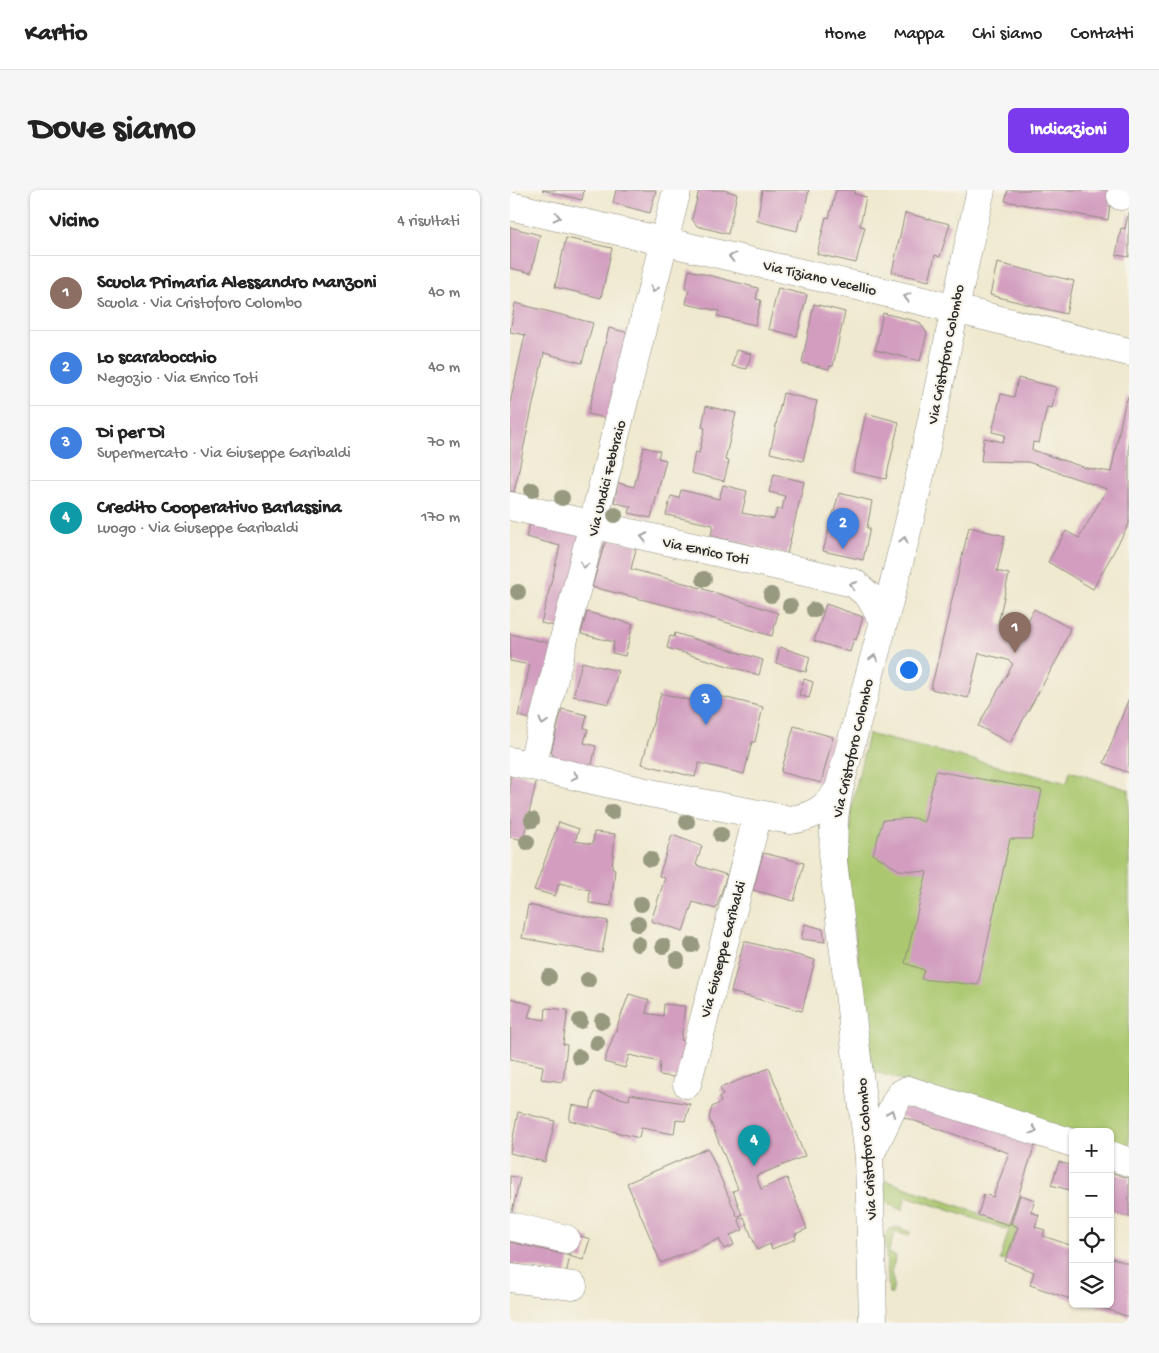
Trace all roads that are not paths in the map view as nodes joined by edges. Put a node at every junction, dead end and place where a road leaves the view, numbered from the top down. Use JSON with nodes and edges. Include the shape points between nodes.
{"nodes":[{"id":1,"x":677,"y":190,"type":"edge"},
{"id":2,"x":982,"y":190,"type":"edge"},
{"id":3,"x":510,"y":206,"type":"edge"},
{"id":4,"x":666,"y":242,"type":"junction"},
{"id":5,"x":955,"y":309,"type":"junction"},
{"id":6,"x":1129,"y":352,"type":"edge"},
{"id":7,"x":510,"y":506,"type":"edge"},
{"id":8,"x":594,"y":526,"type":"junction"},
{"id":9,"x":883,"y":621,"type":"junction"},
{"id":10,"x":521,"y":764,"type":"edge"},
{"id":11,"x":839,"y":790,"type":"junction"},
{"id":12,"x":758,"y":814,"type":"junction"},
{"id":13,"x":790,"y":820,"type":"junction"},
{"id":14,"x":833,"y":861,"type":"junction"},
{"id":15,"x":686,"y":1084,"type":"dead end"},
{"id":16,"x":1069,"y":1142,"type":"edge"},
{"id":17,"x":1114,"y":1156,"type":"edge"},
{"id":18,"x":869,"y":1157,"type":"junction"},
{"id":19,"x":1129,"y":1162,"type":"edge"},
{"id":20,"x":510,"y":1226,"type":"edge"},
{"id":21,"x":566,"y":1239,"type":"dead end"},
{"id":22,"x":510,"y":1278,"type":"edge"},
{"id":23,"x":573,"y":1286,"type":"dead end"},
{"id":24,"x":874,"y":1321,"type":"edge"}],
"edges":[{"from":1,"to":4,"type":"street","name":"Via Undici Febbraio"},
{"from":2,"to":5,"type":"street","name":"Via Cristoforo Colombo"},
{"from":3,"to":4,"type":"street","name":"Via Tiziano Vecellio","one_way":true},
{"from":5,"to":4,"type":"street","name":"Via Tiziano Vecellio","one_way":true},
{"from":4,"to":8,"type":"street","name":"Via Undici Febbraio","one_way":true},
{"from":5,"to":6,"type":"street","name":"Via Tiziano Vecellio"},
{"from":9,"to":5,"type":"street","name":"Via Cristoforo Colombo","one_way":true,"via":[[916,490]]},
{"from":7,"to":8,"type":"street","name":"Via Enrico Toti"},
{"from":9,"to":8,"type":"street","name":"Via Enrico Toti","one_way":true,"via":[[870,597],[854,583]]},
{"from":8,"to":10,"type":"street","name":"Via Undici Febbraio","one_way":true},
{"from":11,"to":9,"type":"street","name":"Via Cristoforo Colombo","one_way":true},
{"from":10,"to":12,"type":"street","one_way":true},
{"from":11,"to":13,"type":"street","via":[[820,811]]},
{"from":11,"to":14,"type":"street","name":"Via Cristoforo Colombo","via":[[834,817]]},
{"from":12,"to":13,"type":"street"},
{"from":12,"to":15,"type":"street","name":"Via Giuseppe Garibaldi"},
{"from":13,"to":14,"type":"street","via":[[816,836]]},
{"from":14,"to":18,"type":"street","name":"Via Cristoforo Colombo"},
{"from":18,"to":16,"type":"street","one_way":true,"via":[[897,1099],[908,1090]]},
{"from":17,"to":19,"type":"street"},
{"from":18,"to":24,"type":"street","name":"Via Cristoforo Colombo"},
{"from":20,"to":21,"type":"street"},
{"from":22,"to":23,"type":"street"}]}
